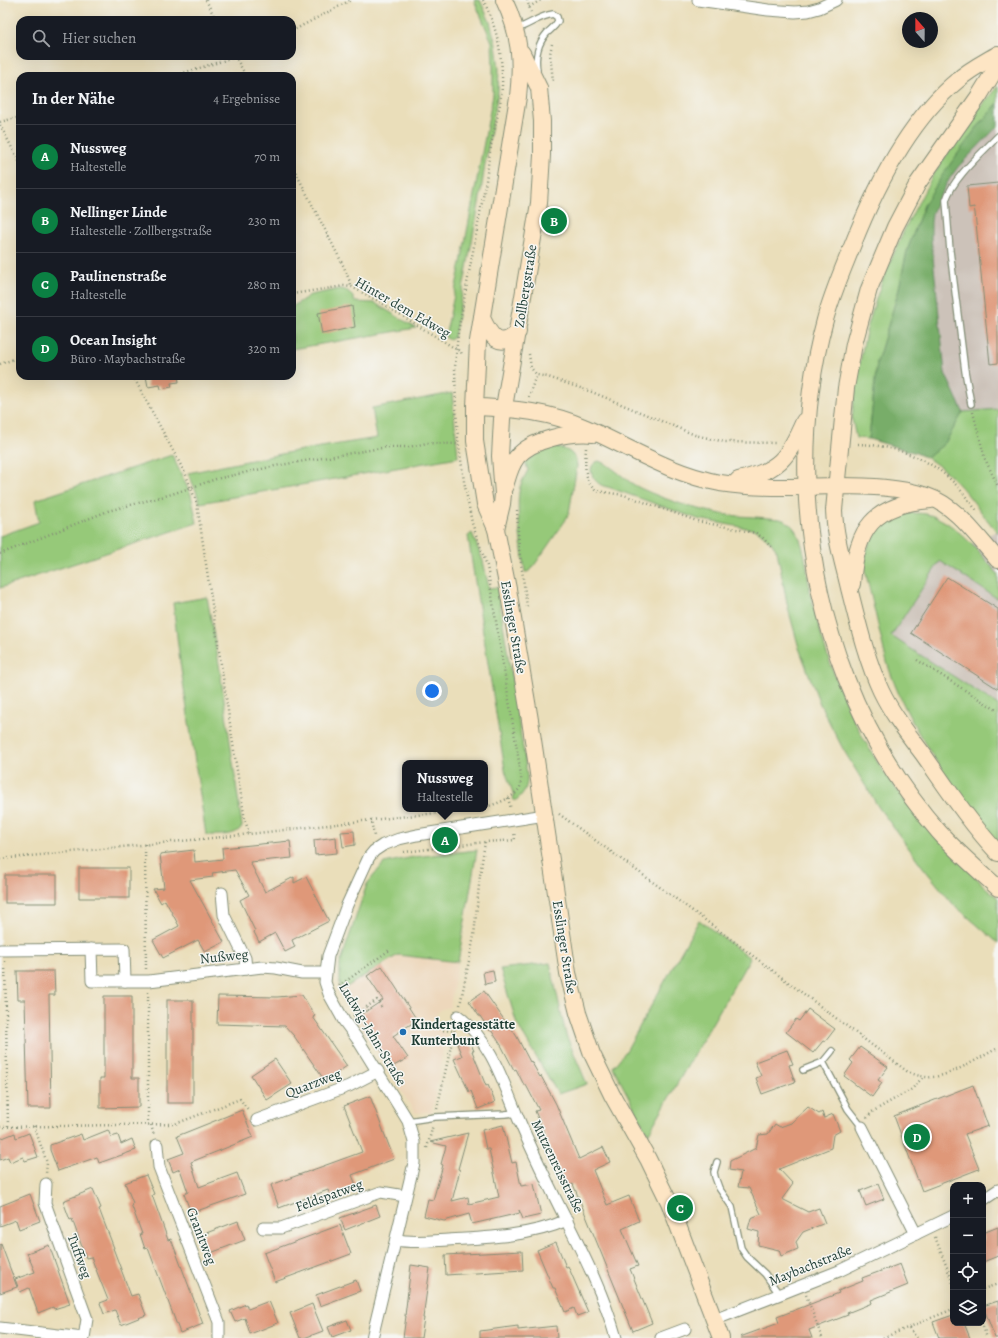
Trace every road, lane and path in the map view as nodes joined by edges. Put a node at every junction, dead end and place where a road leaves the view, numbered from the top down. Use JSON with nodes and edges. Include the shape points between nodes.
{"nodes":[{"id":1,"x":206,"y":0,"type":"edge"},
{"id":2,"x":351,"y":0,"type":"edge"},
{"id":3,"x":483,"y":0,"type":"edge"},
{"id":4,"x":504,"y":0,"type":"edge"},
{"id":5,"x":527,"y":0,"type":"edge"},
{"id":6,"x":541,"y":0,"type":"edge"},
{"id":7,"x":698,"y":0,"type":"edge"},
{"id":8,"x":836,"y":0,"type":"edge"},
{"id":9,"x":529,"y":7,"type":"junction"},
{"id":10,"x":214,"y":16,"type":"edge"},
{"id":11,"x":533,"y":16,"type":"dead end"},
{"id":12,"x":296,"y":29,"type":"edge"},
{"id":13,"x":515,"y":29,"type":"junction"},
{"id":14,"x":519,"y":49,"type":"junction"},
{"id":15,"x":998,"y":54,"type":"edge"},
{"id":16,"x":224,"y":60,"type":"edge"},
{"id":17,"x":239,"y":60,"type":"edge"},
{"id":18,"x":998,"y":66,"type":"edge"},
{"id":19,"x":186,"y":72,"type":"edge"},
{"id":20,"x":244,"y":72,"type":"edge"},
{"id":21,"x":539,"y":88,"type":"junction"},
{"id":22,"x":16,"y":118,"type":"edge"},
{"id":23,"x":0,"y":123,"type":"edge"},
{"id":24,"x":998,"y":136,"type":"edge"},
{"id":25,"x":16,"y":155,"type":"edge"},
{"id":26,"x":296,"y":173,"type":"edge"},
{"id":27,"x":352,"y":287,"type":"junction"},
{"id":28,"x":296,"y":293,"type":"edge"},
{"id":29,"x":482,"y":318,"type":"junction"},
{"id":30,"x":518,"y":332,"type":"junction"},
{"id":31,"x":456,"y":349,"type":"junction"},
{"id":32,"x":16,"y":358,"type":"edge"},
{"id":33,"x":0,"y":364,"type":"edge"},
{"id":34,"x":531,"y":368,"type":"dead end"},
{"id":35,"x":135,"y":380,"type":"edge"},
{"id":36,"x":971,"y":404,"type":"joint"},
{"id":37,"x":475,"y":407,"type":"junction"},
{"id":38,"x":504,"y":407,"type":"junction"},
{"id":39,"x":809,"y":408,"type":"junction"},
{"id":40,"x":594,"y":434,"type":"junction"},
{"id":41,"x":779,"y":443,"type":"dead end"},
{"id":42,"x":458,"y":444,"type":"junction"},
{"id":43,"x":858,"y":444,"type":"dead end"},
{"id":44,"x":720,"y":483,"type":"junction"},
{"id":45,"x":836,"y":486,"type":"junction"},
{"id":46,"x":998,"y":486,"type":"edge"},
{"id":47,"x":191,"y":487,"type":"junction"},
{"id":48,"x":807,"y":487,"type":"junction"},
{"id":49,"x":503,"y":494,"type":"junction"},
{"id":50,"x":938,"y":501,"type":"junction"},
{"id":51,"x":517,"y":504,"type":"dead end"},
{"id":52,"x":981,"y":516,"type":"dead end"},
{"id":53,"x":496,"y":529,"type":"junction"},
{"id":54,"x":773,"y":549,"type":"dead end"},
{"id":55,"x":0,"y":554,"type":"edge"},
{"id":56,"x":998,"y":560,"type":"edge"},
{"id":57,"x":852,"y":598,"type":"junction"},
{"id":58,"x":528,"y":613,"type":"dead end"},
{"id":59,"x":917,"y":660,"type":"dead end"},
{"id":60,"x":998,"y":711,"type":"edge"},
{"id":61,"x":508,"y":798,"type":"junction"},
{"id":62,"x":488,"y":806,"type":"edge"},
{"id":63,"x":445,"y":812,"type":"edge"},
{"id":64,"x":552,"y":814,"type":"junction"},
{"id":65,"x":513,"y":819,"type":"junction"},
{"id":66,"x":371,"y":820,"type":"junction"},
{"id":67,"x":249,"y":833,"type":"junction"},
{"id":68,"x":485,"y":842,"type":"junction"},
{"id":69,"x":145,"y":844,"type":"junction"},
{"id":70,"x":380,"y":847,"type":"junction"},
{"id":71,"x":400,"y":852,"type":"dead end"},
{"id":72,"x":998,"y":853,"type":"edge"},
{"id":73,"x":0,"y":859,"type":"edge"},
{"id":74,"x":998,"y":888,"type":"edge"},
{"id":75,"x":222,"y":893,"type":"dead end"},
{"id":76,"x":91,"y":949,"type":"junction"},
{"id":77,"x":2,"y":950,"type":"edge"},
{"id":78,"x":391,"y":950,"type":"dead end"},
{"id":79,"x":246,"y":969,"type":"junction"},
{"id":80,"x":325,"y":973,"type":"junction"},
{"id":81,"x":126,"y":981,"type":"junction"},
{"id":82,"x":147,"y":981,"type":"junction"},
{"id":83,"x":328,"y":992,"type":"junction"},
{"id":84,"x":382,"y":1008,"type":"dead end"},
{"id":85,"x":458,"y":1016,"type":"junction"},
{"id":86,"x":344,"y":1021,"type":"junction"},
{"id":87,"x":438,"y":1030,"type":"dead end"},
{"id":88,"x":454,"y":1031,"type":"junction"},
{"id":89,"x":998,"y":1048,"type":"edge"},
{"id":90,"x":832,"y":1052,"type":"dead end"},
{"id":91,"x":823,"y":1062,"type":"junction"},
{"id":92,"x":803,"y":1070,"type":"dead end"},
{"id":93,"x":378,"y":1071,"type":"junction"},
{"id":94,"x":923,"y":1077,"type":"junction"},
{"id":95,"x":516,"y":1113,"type":"junction"},
{"id":96,"x":435,"y":1117,"type":"junction"},
{"id":97,"x":257,"y":1120,"type":"joint"},
{"id":98,"x":408,"y":1121,"type":"junction"},
{"id":99,"x":148,"y":1125,"type":"junction"},
{"id":100,"x":34,"y":1126,"type":"junction"},
{"id":101,"x":0,"y":1127,"type":"edge"},
{"id":102,"x":8,"y":1127,"type":"junction"},
{"id":103,"x":862,"y":1127,"type":"junction"},
{"id":104,"x":157,"y":1145,"type":"dead end"},
{"id":105,"x":717,"y":1162,"type":"dead end"},
{"id":106,"x":46,"y":1184,"type":"joint"},
{"id":107,"x":998,"y":1190,"type":"edge"},
{"id":108,"x":406,"y":1196,"type":"junction"},
{"id":109,"x":986,"y":1198,"type":"edge"},
{"id":110,"x":950,"y":1218,"type":"edge"},
{"id":111,"x":567,"y":1220,"type":"junction"},
{"id":112,"x":931,"y":1227,"type":"junction"},
{"id":113,"x":263,"y":1228,"type":"dead end"},
{"id":114,"x":916,"y":1234,"type":"junction"},
{"id":115,"x":396,"y":1240,"type":"junction"},
{"id":116,"x":950,"y":1275,"type":"edge"},
{"id":117,"x":802,"y":1284,"type":"junction"},
{"id":118,"x":998,"y":1284,"type":"edge"},
{"id":119,"x":986,"y":1288,"type":"edge"},
{"id":120,"x":779,"y":1294,"type":"junction"},
{"id":121,"x":950,"y":1310,"type":"edge"},
{"id":122,"x":714,"y":1320,"type":"junction"},
{"id":123,"x":983,"y":1326,"type":"edge"},
{"id":124,"x":0,"y":1328,"type":"edge"},
{"id":125,"x":909,"y":1328,"type":"junction"},
{"id":126,"x":685,"y":1329,"type":"dead end"},
{"id":127,"x":84,"y":1338,"type":"edge"},
{"id":128,"x":219,"y":1338,"type":"edge"},
{"id":129,"x":372,"y":1338,"type":"edge"},
{"id":130,"x":616,"y":1338,"type":"edge"},
{"id":131,"x":661,"y":1338,"type":"edge"},
{"id":132,"x":721,"y":1338,"type":"edge"},
{"id":133,"x":822,"y":1338,"type":"edge"},
{"id":134,"x":883,"y":1338,"type":"edge"},
{"id":135,"x":917,"y":1338,"type":"edge"},
{"id":136,"x":987,"y":1338,"type":"edge"}],
"edges":[{"from":1,"to":10,"type":"path"},
{"from":2,"to":12,"type":"path"},
{"from":3,"to":31,"type":"path","via":[[494,21],[500,55],[501,92],[460,313]]},
{"from":4,"to":13,"type":"main road","name":"Zollbergstraße"},
{"from":5,"to":9,"type":"path"},
{"from":6,"to":9,"type":"path"},
{"from":7,"to":8,"type":"street","via":[[796,12],[819,8]]},
{"from":9,"to":11,"type":"path"},
{"from":13,"to":14,"type":"main road","name":"Zollbergstraße"},
{"from":13,"to":21,"type":"lane","via":[[545,15],[553,14],[557,17],[556,26],[541,41],[538,50],[536,61]]},
{"from":14,"to":21,"type":"main road","name":"Zollbergstraße"},
{"from":14,"to":29,"type":"main road","name":"Zollbergstraße","via":[[518,97]]},
{"from":15,"to":39,"type":"main road","via":[[960,77],[946,90],[911,133],[878,186],[829,306],[819,344]]},
{"from":16,"to":19,"type":"path"},
{"from":17,"to":20,"type":"path"},
{"from":18,"to":45,"type":"main road","via":[[918,183],[895,227],[869,290],[846,382]]},
{"from":21,"to":30,"type":"main road","name":"Zollbergstraße","via":[[542,121],[541,176]]},
{"from":22,"to":23,"type":"path"},
{"from":23,"to":25,"type":"path"},
{"from":24,"to":36,"type":"lane","via":[[961,175],[946,200],[950,251]]},
{"from":26,"to":27,"type":"path"},
{"from":27,"to":28,"type":"path","name":"Hinter dem Edweg"},
{"from":27,"to":31,"type":"path","name":"Hinter dem Edweg"},
{"from":29,"to":30,"type":"main road","via":[[494,337],[500,341],[506,341]]},
{"from":29,"to":37,"type":"main road","name":"Zollbergstraße","via":[[478,341]]},
{"from":30,"to":38,"type":"main road","name":"Zollbergstraße"},
{"from":31,"to":42,"type":"path","via":[[455,400]]},
{"from":32,"to":33,"type":"path"},
{"from":34,"to":41,"type":"path","via":[[537,375],[592,392],[695,435],[725,442]]},
{"from":35,"to":47,"type":"path"},
{"from":36,"to":46,"type":"path","via":[[985,459]]},
{"from":37,"to":38,"type":"main road"},
{"from":37,"to":53,"type":"main road","name":"Esslinger Straße","via":[[476,441],[485,504]]},
{"from":38,"to":40,"type":"main road","via":[[561,418]]},
{"from":38,"to":49,"type":"main road","name":"Esslinger Straße","via":[[500,456]]},
{"from":39,"to":44,"type":"main road","via":[[793,444],[782,460],[756,476]]},
{"from":39,"to":48,"type":"main road"},
{"from":40,"to":44,"type":"main road","via":[[670,468]]},
{"from":40,"to":49,"type":"main road","via":[[552,438],[523,452],[510,469]]},
{"from":40,"to":54,"type":"path","via":[[585,466],[588,480],[596,491],[624,495],[697,522],[756,533]]},
{"from":42,"to":47,"type":"path","via":[[427,443],[409,447],[378,448],[275,466]]},
{"from":42,"to":61,"type":"path","via":[[470,515],[487,566],[520,768],[520,787]]},
{"from":43,"to":52,"type":"path","via":[[891,448],[928,462],[953,481]]},
{"from":44,"to":48,"type":"main road"},
{"from":45,"to":48,"type":"main road"},
{"from":45,"to":50,"type":"main road","via":[[891,488]]},
{"from":45,"to":57,"type":"main road","via":[[834,510],[837,536]]},
{"from":47,"to":55,"type":"path","via":[[108,511]]},
{"from":47,"to":67,"type":"path","via":[[198,508],[238,777]]},
{"from":48,"to":74,"type":"main road","via":[[811,544],[821,597],[836,651],[853,697],[881,752],[908,791],[960,853]]},
{"from":49,"to":53,"type":"main road","name":"Esslinger Straße"},
{"from":50,"to":56,"type":"main road","via":[[960,517]]},
{"from":50,"to":57,"type":"main road","via":[[896,506],[881,513],[870,523],[862,535],[856,555]]},
{"from":51,"to":58,"type":"path","via":[[519,548]]},
{"from":53,"to":64,"type":"main road","name":"Esslinger Straße","via":[[530,720]]},
{"from":57,"to":72,"type":"main road","via":[[869,661],[885,699],[957,803]]},
{"from":59,"to":60,"type":"path"},
{"from":61,"to":62,"type":"path"},
{"from":61,"to":65,"type":"path"},
{"from":63,"to":66,"type":"path"},
{"from":64,"to":65,"type":"street","name":"Ludwig-Jahn-Straße"},
{"from":64,"to":94,"type":"path","via":[[576,825],[896,1064],[908,1072]]},
{"from":64,"to":122,"type":"main road","name":"Esslinger Straße","via":[[568,973],[582,1027],[599,1069],[669,1202]]},
{"from":65,"to":68,"type":"path","via":[[515,840]]},
{"from":65,"to":70,"type":"street","name":"Ludwig-Jahn-Straße","via":[[399,838]]},
{"from":66,"to":67,"type":"path"},
{"from":66,"to":70,"type":"path","via":[[373,836]]},
{"from":67,"to":69,"type":"path"},
{"from":68,"to":71,"type":"path"},
{"from":68,"to":85,"type":"path","via":[[474,936]]},
{"from":69,"to":73,"type":"path"},
{"from":69,"to":82,"type":"path"},
{"from":70,"to":80,"type":"street","name":"Ludwig-Jahn-Straße","via":[[369,857],[347,905],[328,956]]},
{"from":75,"to":79,"type":"street","via":[[224,915],[245,958]]},
{"from":76,"to":77,"type":"street"},
{"from":76,"to":81,"type":"street","via":[[124,949]]},
{"from":76,"to":81,"type":"street","name":"Nußweg","via":[[92,981]]},
{"from":77,"to":102,"type":"path"},
{"from":78,"to":83,"type":"path"},
{"from":79,"to":80,"type":"street","name":"Nußweg","via":[[262,967],[302,973]]},
{"from":79,"to":82,"type":"street","name":"Nußweg"},
{"from":80,"to":83,"type":"street","name":"Ludwig-Jahn-Straße"},
{"from":81,"to":82,"type":"street","name":"Nußweg"},
{"from":82,"to":99,"type":"path"},
{"from":83,"to":86,"type":"street","name":"Ludwig-Jahn-Straße"},
{"from":84,"to":86,"type":"path","via":[[376,1000]]},
{"from":85,"to":88,"type":"path"},
{"from":85,"to":95,"type":"street","name":"Mutzenreisstraße","via":[[478,1034],[495,1064]]},
{"from":86,"to":93,"type":"street","name":"Ludwig-Jahn-Straße"},
{"from":87,"to":88,"type":"path"},
{"from":88,"to":96,"type":"path"},
{"from":89,"to":94,"type":"path","via":[[943,1075]]},
{"from":90,"to":91,"type":"lane"},
{"from":91,"to":92,"type":"lane"},
{"from":91,"to":103,"type":"lane","via":[[848,1109]]},
{"from":93,"to":97,"type":"street","name":"Quarzweg","via":[[349,1086]]},
{"from":93,"to":98,"type":"street","name":"Ludwig-Jahn-Straße"},
{"from":94,"to":103,"type":"path","via":[[912,1089],[872,1112]]},
{"from":95,"to":96,"type":"lane"},
{"from":95,"to":111,"type":"street","name":"Mutzenreisstraße"},
{"from":96,"to":98,"type":"lane"},
{"from":97,"to":99,"type":"path","via":[[240,1099],[175,1124]]},
{"from":98,"to":108,"type":"street","name":"Ludwig-Jahn-Straße","via":[[412,1133],[414,1163]]},
{"from":99,"to":100,"type":"path"},
{"from":100,"to":102,"type":"path"},
{"from":100,"to":106,"type":"path","via":[[47,1163]]},
{"from":101,"to":102,"type":"path"},
{"from":103,"to":114,"type":"street"},
{"from":104,"to":128,"type":"street","name":"Granitweg","via":[[159,1167],[219,1322]]},
{"from":105,"to":120,"type":"lane","via":[[715,1177],[732,1207],[741,1248]]},
{"from":106,"to":127,"type":"street","name":"Tuffweg","via":[[45,1203],[87,1318]]},
{"from":107,"to":109,"type":"street"},
{"from":108,"to":113,"type":"street","name":"Feldspatweg","via":[[381,1192],[281,1228]]},
{"from":108,"to":115,"type":"street","name":"Ludwig-Jahn-Straße"},
{"from":110,"to":112,"type":"street","name":"Maybachstraße"},
{"from":111,"to":115,"type":"street","via":[[531,1231],[480,1238],[410,1242]]},
{"from":111,"to":130,"type":"street","name":"Mutzenreisstraße","via":[[605,1304]]},
{"from":112,"to":114,"type":"street","name":"Maybachstraße"},
{"from":112,"to":116,"type":"path"},
{"from":114,"to":117,"type":"street","name":"Maybachstraße","via":[[839,1271]]},
{"from":115,"to":129,"type":"street","name":"Ludwig-Jahn-Straße"},
{"from":117,"to":120,"type":"street","name":"Maybachstraße"},
{"from":117,"to":133,"type":"path"},
{"from":118,"to":119,"type":"path"},
{"from":120,"to":122,"type":"street","name":"Maybachstraße"},
{"from":121,"to":125,"type":"path"},
{"from":122,"to":132,"type":"main road","name":"Esslinger Straße"},
{"from":123,"to":136,"type":"path"},
{"from":124,"to":127,"type":"street"},
{"from":125,"to":134,"type":"path"},
{"from":125,"to":135,"type":"path"},
{"from":126,"to":131,"type":"street"}]}
